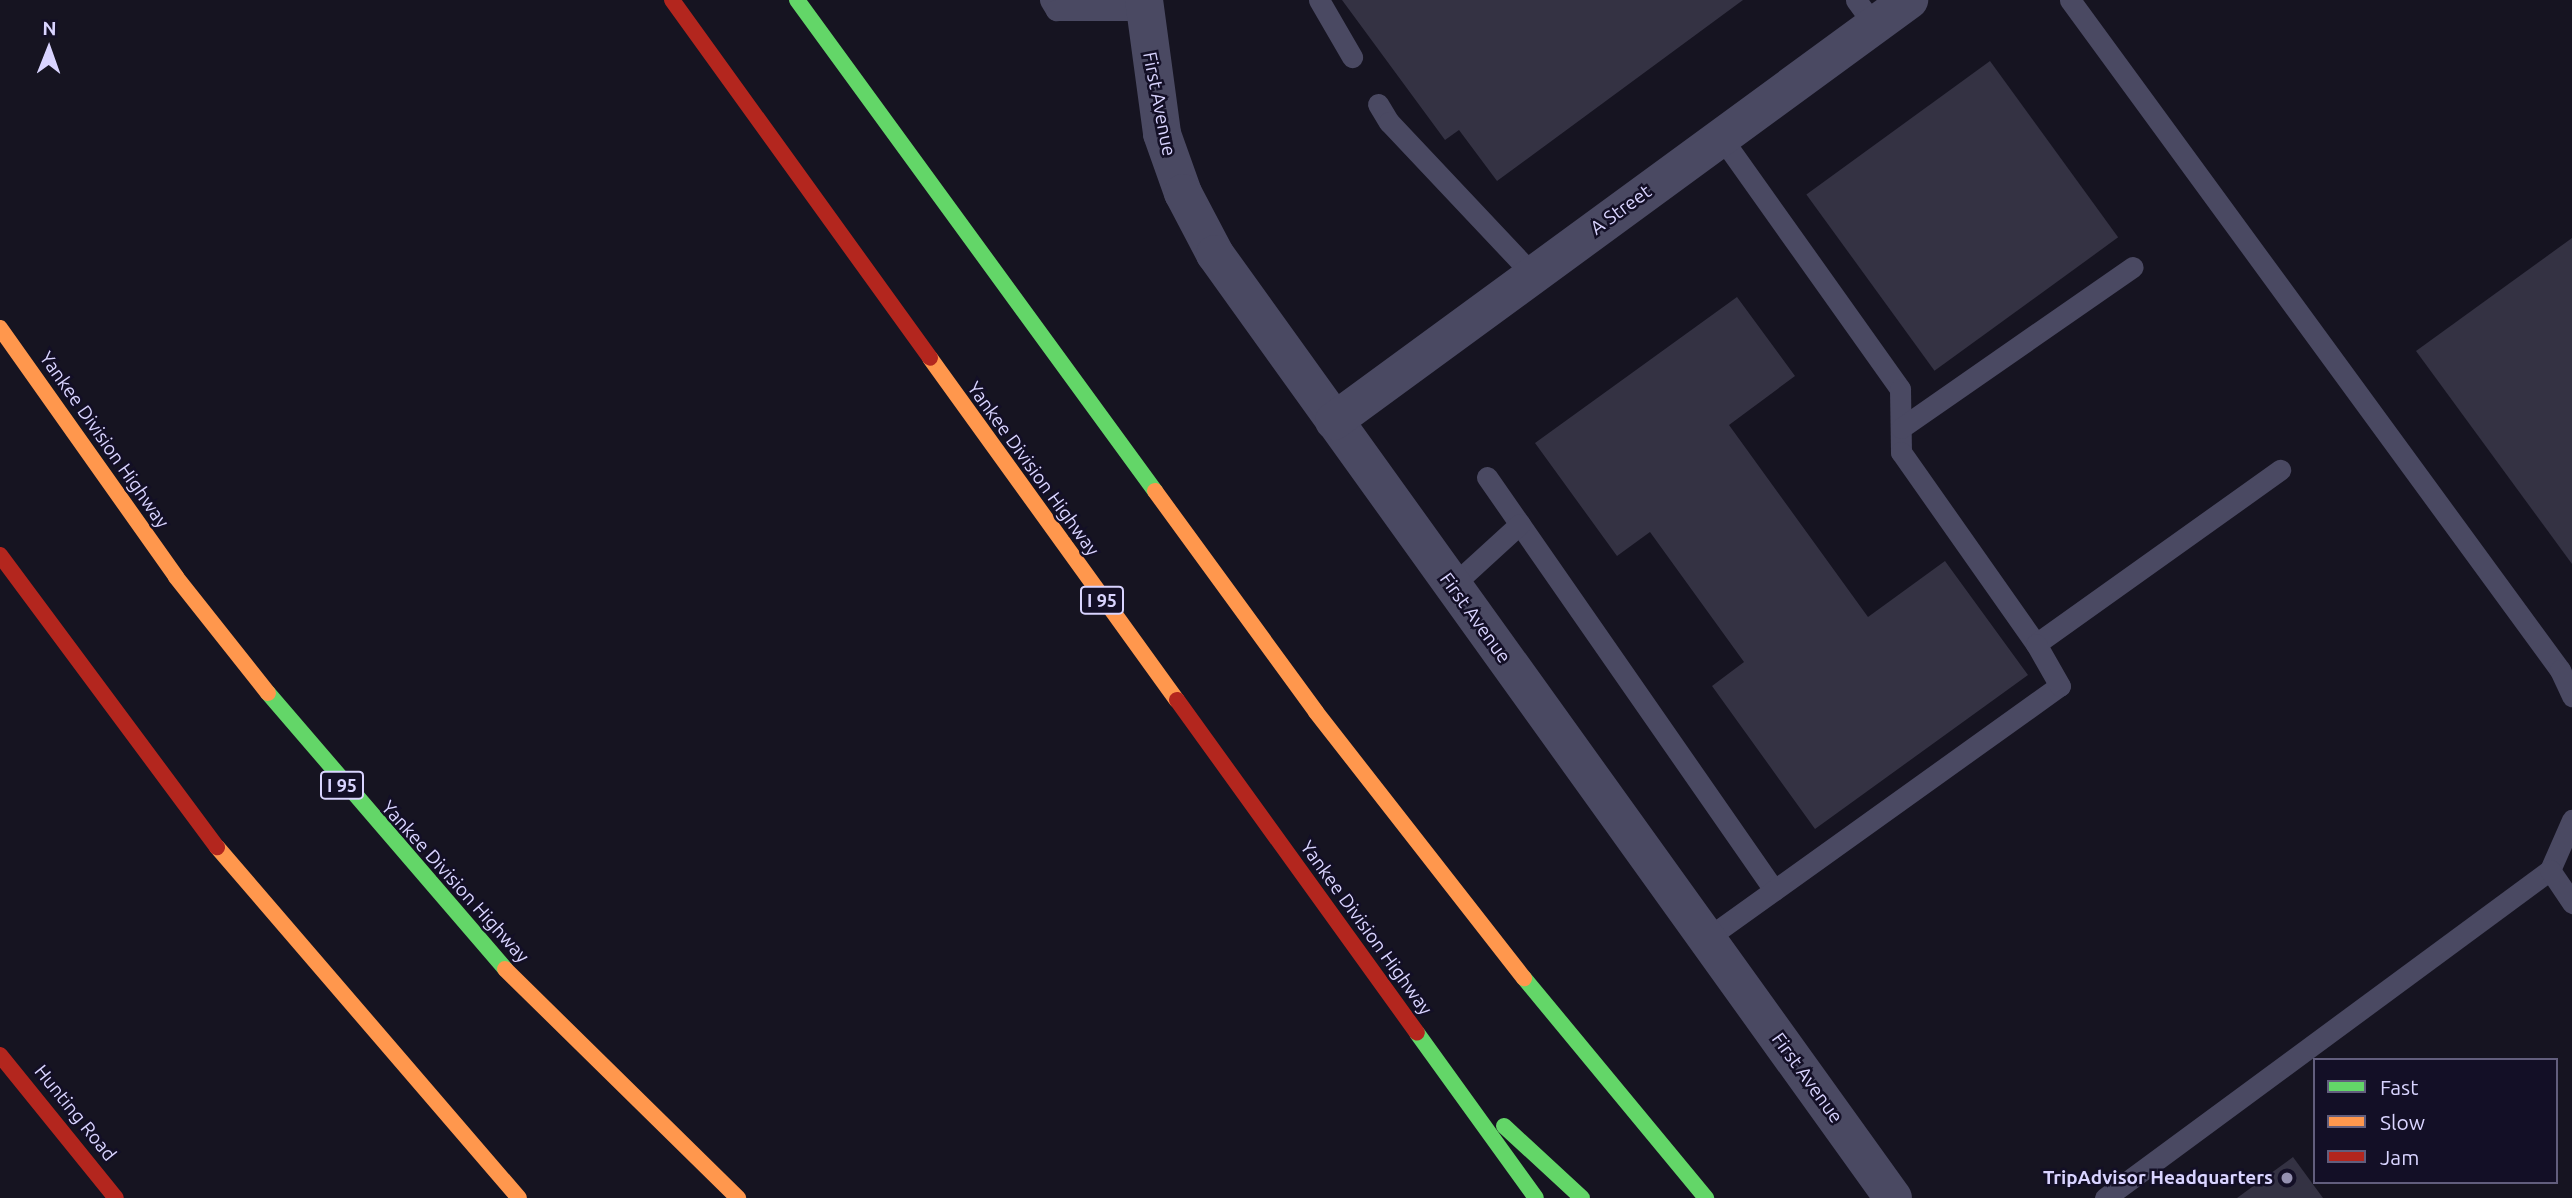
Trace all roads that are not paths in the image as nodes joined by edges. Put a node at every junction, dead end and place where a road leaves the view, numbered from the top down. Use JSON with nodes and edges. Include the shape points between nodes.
{"nodes":[{"id":1,"x":672,"y":0,"type":"edge"},
{"id":2,"x":797,"y":0,"type":"edge"},
{"id":3,"x":803,"y":0,"type":"edge"},
{"id":4,"x":1049,"y":0,"type":"edge"},
{"id":5,"x":1319,"y":0,"type":"edge"},
{"id":6,"x":1909,"y":0,"type":"edge"},
{"id":7,"x":2070,"y":0,"type":"edge"},
{"id":8,"x":1144,"y":5,"type":"edge"},
{"id":9,"x":1865,"y":13,"type":"edge"},
{"id":10,"x":817,"y":24,"type":"junction"},
{"id":11,"x":1352,"y":57,"type":"dead end"},
{"id":12,"x":1378,"y":104,"type":"dead end"},
{"id":13,"x":1721,"y":137,"type":"junction"},
{"id":14,"x":2133,"y":267,"type":"dead end"},
{"id":15,"x":1533,"y":275,"type":"junction"},
{"id":16,"x":0,"y":328,"type":"edge"},
{"id":17,"x":1334,"y":421,"type":"junction"},
{"id":18,"x":1901,"y":428,"type":"junction"},
{"id":19,"x":2280,"y":470,"type":"dead end"},
{"id":20,"x":1487,"y":477,"type":"dead end"},
{"id":21,"x":1520,"y":524,"type":"junction"},
{"id":22,"x":0,"y":555,"type":"edge"},
{"id":23,"x":1452,"y":586,"type":"junction"},
{"id":24,"x":2036,"y":644,"type":"junction"},
{"id":25,"x":2572,"y":696,"type":"edge"},
{"id":26,"x":2572,"y":820,"type":"edge"},
{"id":27,"x":2550,"y":870,"type":"junction"},
{"id":28,"x":1774,"y":890,"type":"junction"},
{"id":29,"x":2572,"y":903,"type":"edge"},
{"id":30,"x":1706,"y":939,"type":"junction"},
{"id":31,"x":0,"y":1055,"type":"edge"},
{"id":32,"x":1441,"y":1067,"type":"junction"},
{"id":33,"x":507,"y":1182,"type":"junction"},
{"id":34,"x":117,"y":1198,"type":"edge"},
{"id":35,"x":519,"y":1198,"type":"edge"},
{"id":36,"x":526,"y":1198,"type":"edge"},
{"id":37,"x":738,"y":1198,"type":"edge"},
{"id":38,"x":1536,"y":1198,"type":"edge"},
{"id":39,"x":1582,"y":1198,"type":"edge"},
{"id":40,"x":1706,"y":1198,"type":"edge"},
{"id":41,"x":1893,"y":1198,"type":"edge"},
{"id":42,"x":2105,"y":1198,"type":"edge"}],
"edges":[{"from":1,"to":32,"type":"main road","name":"Yankee Division Highway","number":"I 95"},
{"from":2,"to":10,"type":"main road"},
{"from":3,"to":10,"type":"main road"},
{"from":4,"to":8,"type":"lane","via":[[1056,10]]},
{"from":5,"to":11,"type":"lane"},
{"from":6,"to":9,"type":"street","name":"A Street"},
{"from":7,"to":25,"type":"lane","via":[[2552,659]]},
{"from":8,"to":17,"type":"street","name":"First Avenue","via":[[1154,100],[1183,193],[1215,254]]},
{"from":9,"to":13,"type":"street","name":"A Street"},
{"from":10,"to":40,"type":"main road","via":[[1307,701],[1529,984]]},
{"from":12,"to":15,"type":"lane","via":[[1389,122]]},
{"from":13,"to":15,"type":"street","name":"A Street"},
{"from":13,"to":18,"type":"lane","via":[[1900,389]]},
{"from":14,"to":18,"type":"lane"},
{"from":15,"to":17,"type":"street","name":"A Street"},
{"from":16,"to":37,"type":"main road","name":"Yankee Division Highway","number":"I 95","via":[[176,577],[334,775],[486,951]]},
{"from":17,"to":23,"type":"street","name":"First Avenue"},
{"from":18,"to":24,"type":"lane","via":[[1901,452]]},
{"from":19,"to":24,"type":"lane"},
{"from":20,"to":21,"type":"lane"},
{"from":21,"to":23,"type":"lane"},
{"from":21,"to":28,"type":"lane"},
{"from":22,"to":33,"type":"main road","via":[[104,702],[243,882]]},
{"from":23,"to":30,"type":"street","name":"First Avenue"},
{"from":24,"to":28,"type":"lane","via":[[2060,685]]},
{"from":26,"to":27,"type":"lane"},
{"from":27,"to":29,"type":"lane"},
{"from":27,"to":42,"type":"lane"},
{"from":28,"to":30,"type":"lane"},
{"from":30,"to":41,"type":"street","name":"First Avenue"},
{"from":31,"to":34,"type":"main road","name":"Hunting Road"},
{"from":32,"to":38,"type":"main road","name":"Yankee Division Highway","number":"I 95"},
{"from":32,"to":39,"type":"main road"},
{"from":33,"to":35,"type":"main road"},
{"from":33,"to":36,"type":"main road"}]}
